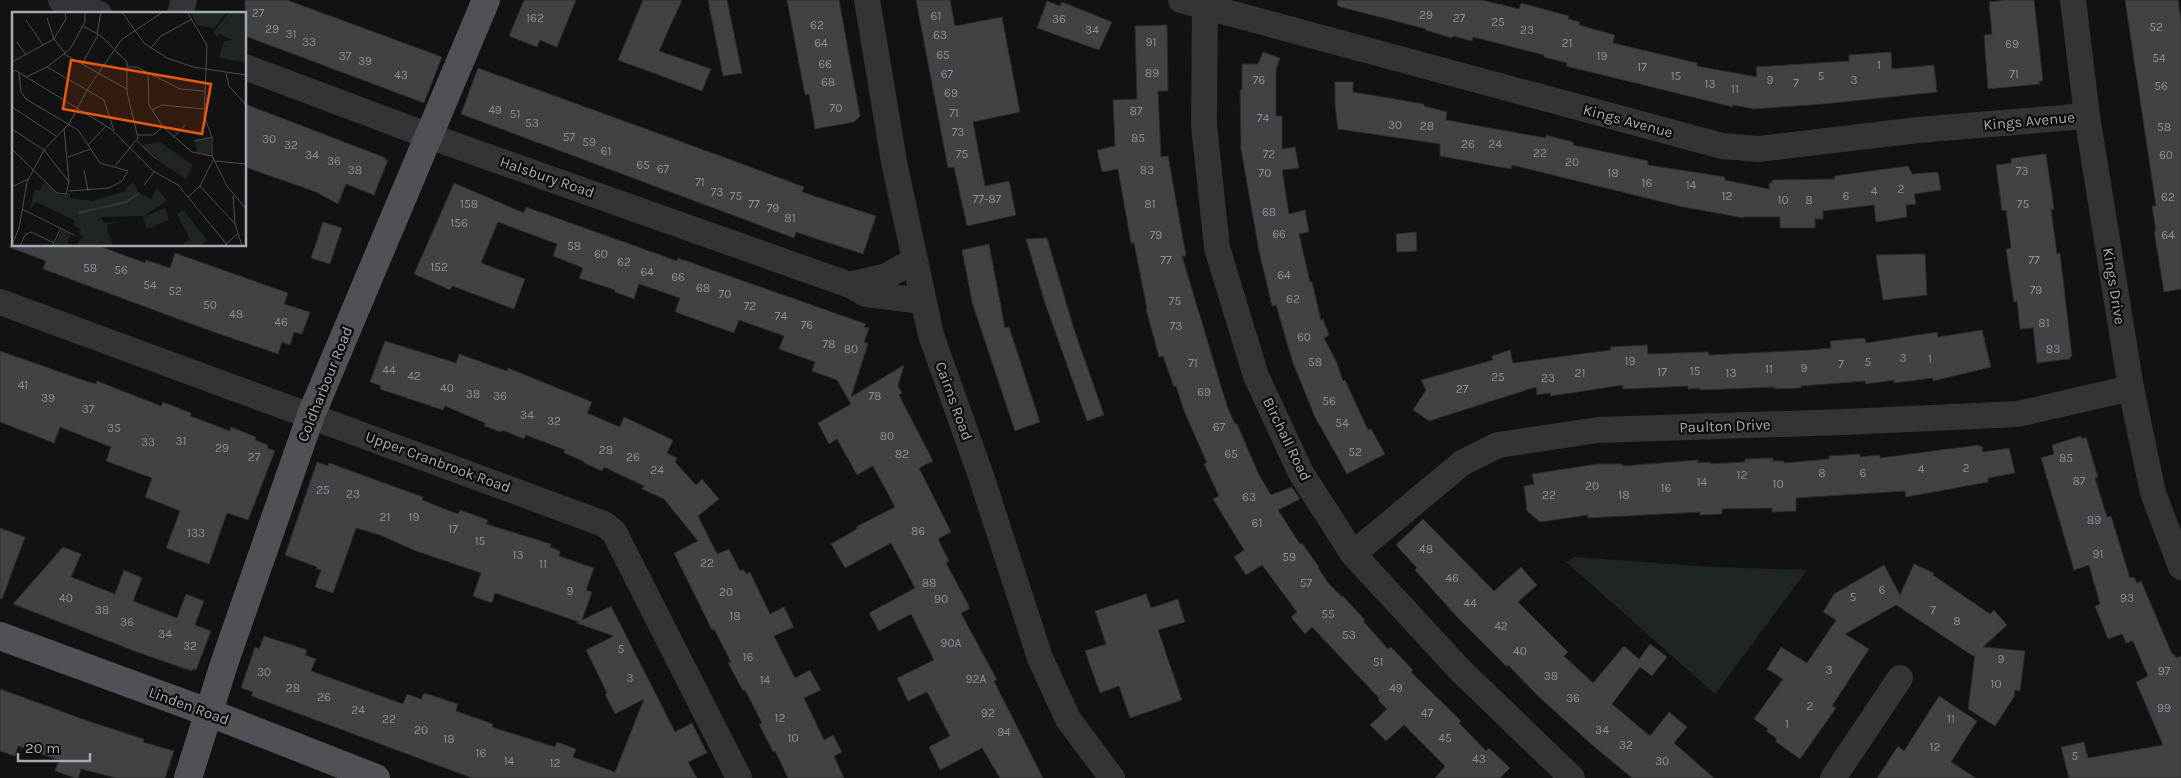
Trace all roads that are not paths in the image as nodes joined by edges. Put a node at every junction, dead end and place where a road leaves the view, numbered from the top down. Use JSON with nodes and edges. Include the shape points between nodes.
{"nodes":[{"id":1,"x":61,"y":0,"type":"edge"},
{"id":2,"x":486,"y":0,"type":"edge"},
{"id":3,"x":867,"y":0,"type":"edge"},
{"id":4,"x":2073,"y":0,"type":"edge"},
{"id":5,"x":1193,"y":3,"type":"edge"},
{"id":6,"x":94,"y":12,"type":"edge"},
{"id":7,"x":246,"y":67,"type":"edge"},
{"id":8,"x":2087,"y":116,"type":"junction"},
{"id":9,"x":429,"y":136,"type":"junction"},
{"id":10,"x":914,"y":260,"type":"junction"},
{"id":11,"x":850,"y":285,"type":"junction"},
{"id":12,"x":923,"y":301,"type":"junction"},
{"id":13,"x":0,"y":302,"type":"edge"},
{"id":14,"x":2132,"y":388,"type":"junction"},
{"id":15,"x":311,"y":415,"type":"junction"},
{"id":16,"x":1353,"y":554,"type":"junction"},
{"id":17,"x":2181,"y":567,"type":"edge"},
{"id":18,"x":0,"y":636,"type":"edge"},
{"id":19,"x":1900,"y":678,"type":"dead end"},
{"id":20,"x":210,"y":713,"type":"junction"},
{"id":21,"x":1566,"y":776,"type":"edge"},
{"id":22,"x":188,"y":778,"type":"edge"},
{"id":23,"x":376,"y":778,"type":"edge"},
{"id":24,"x":739,"y":778,"type":"edge"},
{"id":25,"x":1112,"y":778,"type":"edge"},
{"id":26,"x":1832,"y":778,"type":"edge"}],
"edges":[{"from":1,"to":6,"type":"street"},
{"from":2,"to":9,"type":"main road","name":"Coldharbour Road"},
{"from":3,"to":10,"type":"street","name":"Cairns Road"},
{"from":4,"to":8,"type":"street","name":"Kings Drive"},
{"from":5,"to":8,"type":"street","name":"Kings Avenue","via":[[1722,146],[1759,149],[1918,130]]},
{"from":5,"to":16,"type":"street","name":"Birchall Road","via":[[1217,248],[1256,376],[1301,473]]},
{"from":7,"to":9,"type":"street","name":"Halsbury Road"},
{"from":8,"to":14,"type":"street","name":"Kings Drive"},
{"from":9,"to":11,"type":"street","name":"Halsbury Road"},
{"from":9,"to":15,"type":"main road","name":"Coldharbour Road"},
{"from":10,"to":11,"type":"street","via":[[888,276]]},
{"from":10,"to":12,"type":"street","name":"Cairns Road"},
{"from":11,"to":12,"type":"street","name":"Halsbury Road","via":[[866,294]]},
{"from":12,"to":25,"type":"street","name":"Cairns Road","via":[[931,335],[1040,658],[1068,719]]},
{"from":13,"to":15,"type":"street","name":"Upper Cranbrook Road"},
{"from":14,"to":16,"type":"street","name":"Paulton Drive","via":[[2018,414],[1598,430],[1498,445],[1462,463]]},
{"from":14,"to":17,"type":"street","name":"Kings Drive","via":[[2154,493]]},
{"from":15,"to":20,"type":"main road","name":"Coldharbour Road"},
{"from":15,"to":24,"type":"street","name":"Upper Cranbrook Road","via":[[604,524],[614,532]]},
{"from":16,"to":21,"type":"street","name":"Birchall Road","via":[[1460,670]]},
{"from":18,"to":20,"type":"main road","name":"Linden Road"},
{"from":19,"to":26,"type":"street"},
{"from":20,"to":22,"type":"main road","name":"Coldharbour Road"},
{"from":20,"to":23,"type":"main road","name":"Linden Road"}]}
